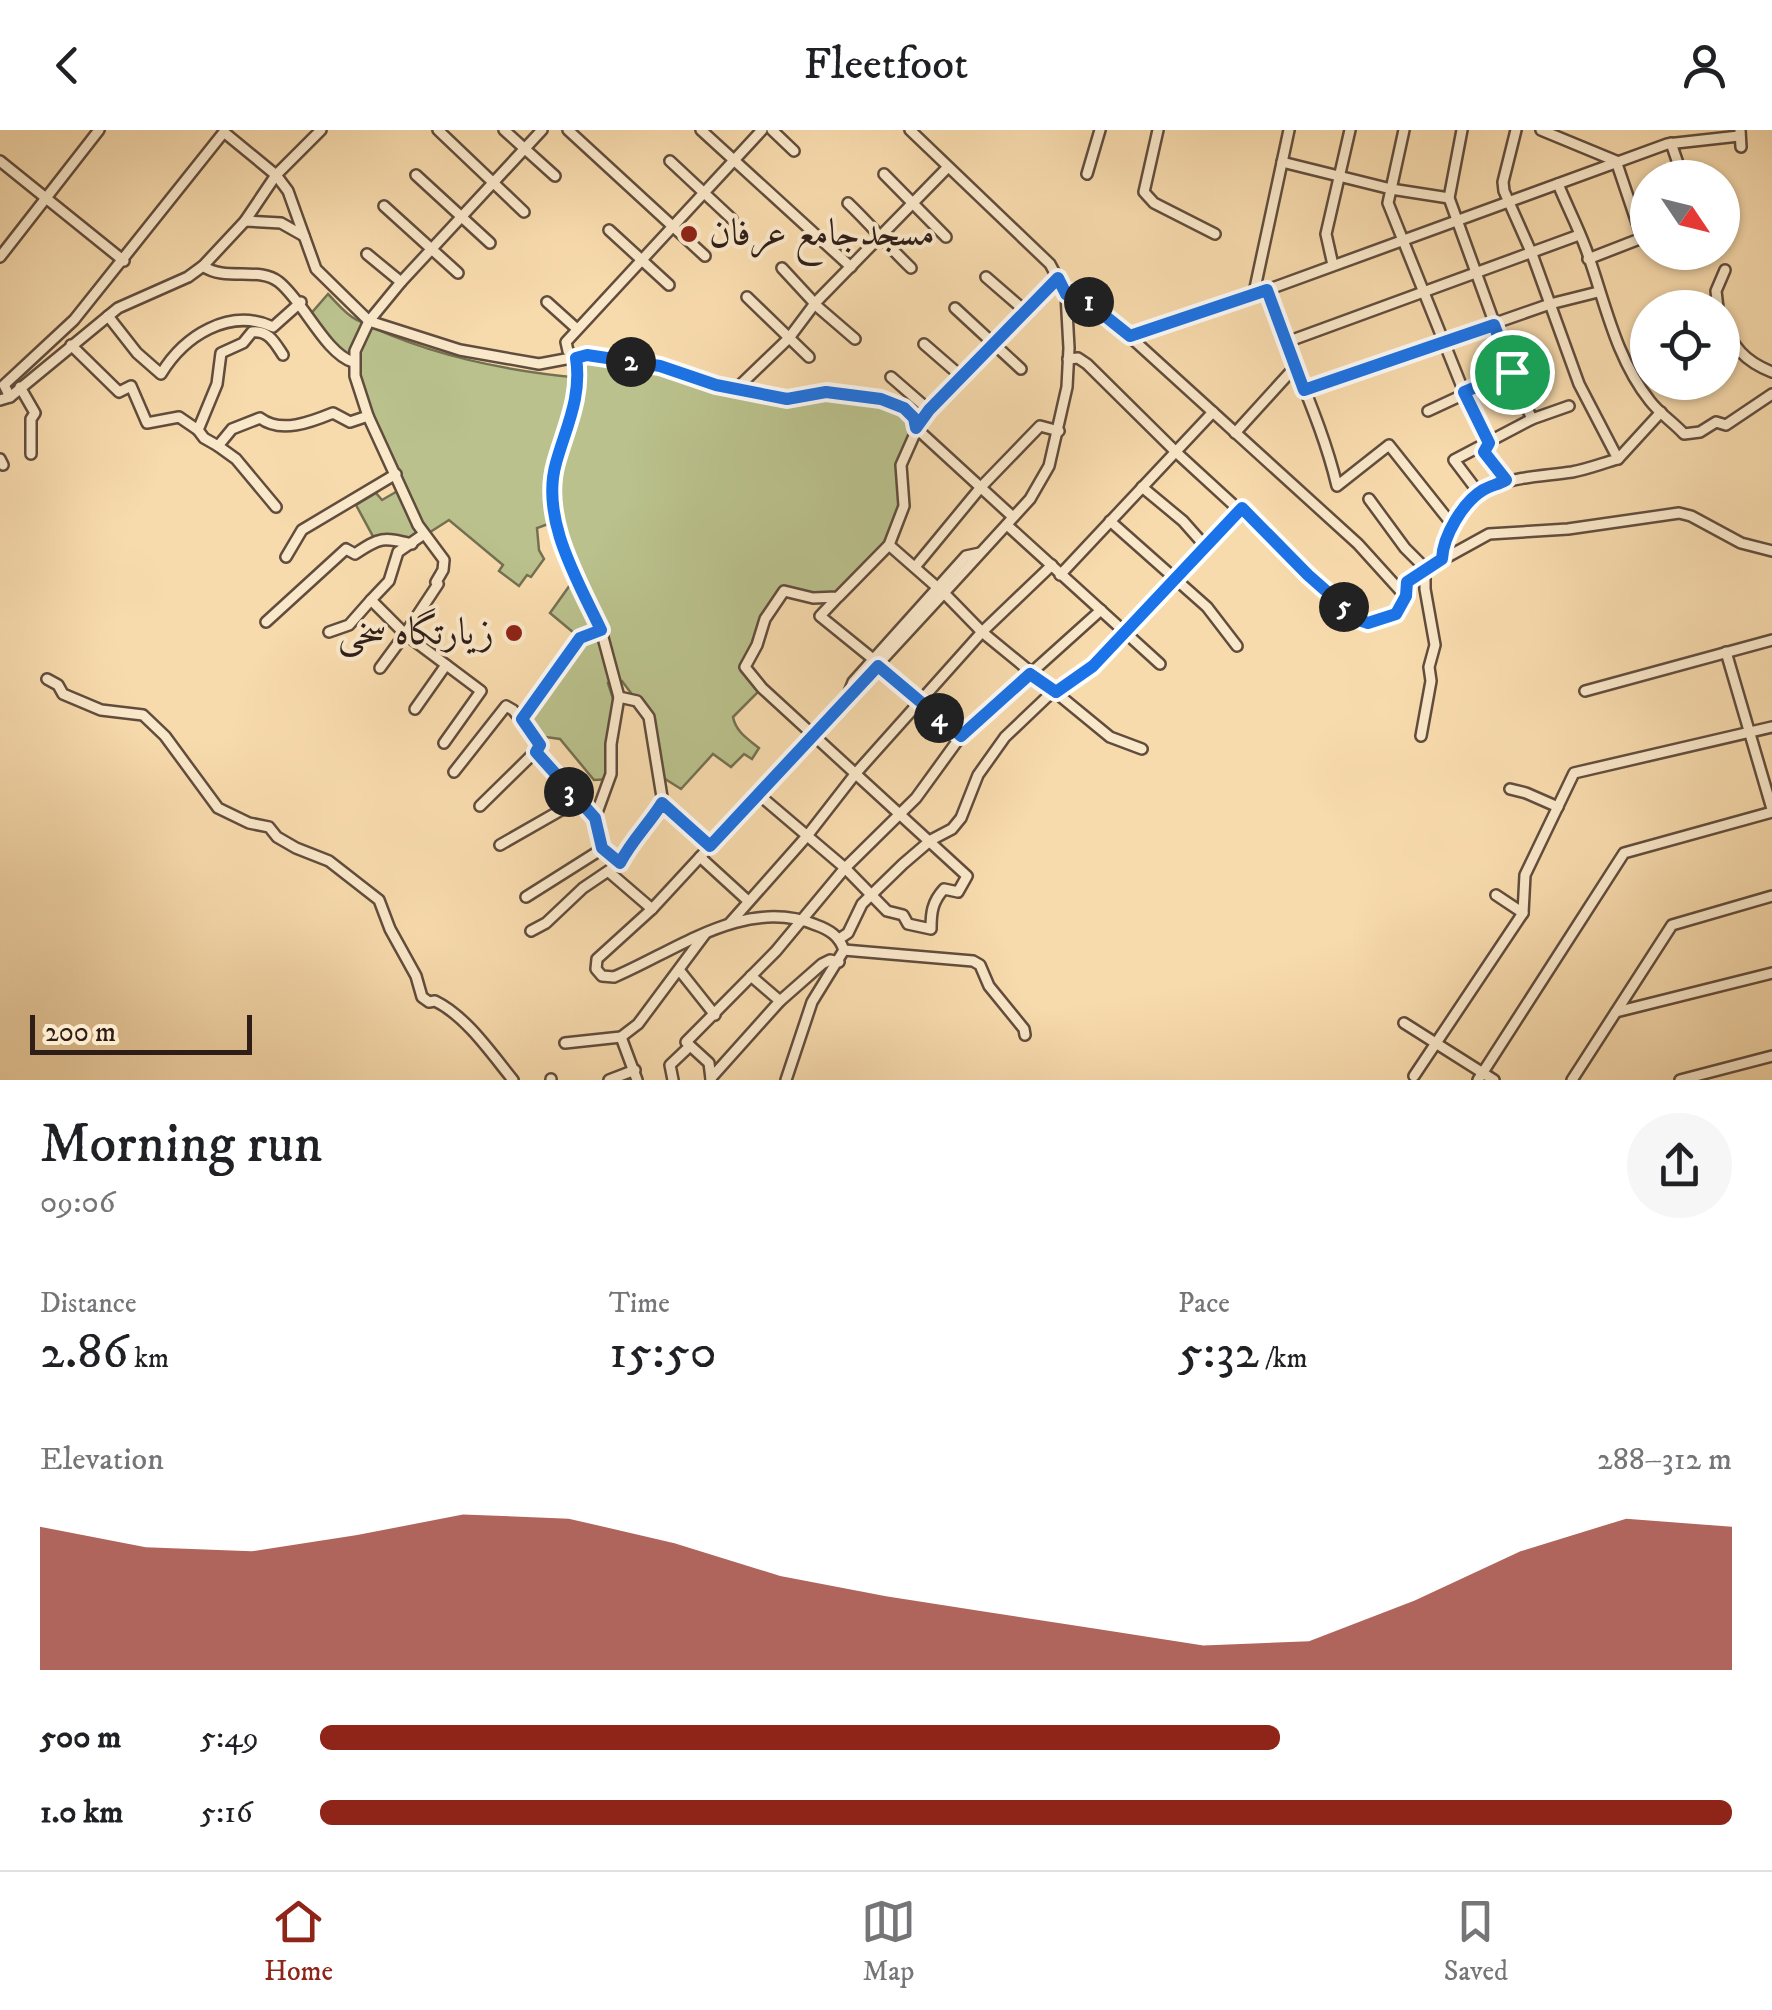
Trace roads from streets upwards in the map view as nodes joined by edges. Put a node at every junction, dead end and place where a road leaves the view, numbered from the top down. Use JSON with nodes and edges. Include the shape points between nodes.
{"nodes":[{"id":1,"x":99,"y":130,"type":"edge"},
{"id":2,"x":321,"y":130,"type":"edge"},
{"id":3,"x":438,"y":130,"type":"edge"},
{"id":4,"x":504,"y":130,"type":"edge"},
{"id":5,"x":542,"y":130,"type":"edge"},
{"id":6,"x":568,"y":130,"type":"edge"},
{"id":7,"x":702,"y":130,"type":"edge"},
{"id":8,"x":762,"y":130,"type":"edge"},
{"id":9,"x":772,"y":130,"type":"edge"},
{"id":10,"x":910,"y":130,"type":"edge"},
{"id":11,"x":1100,"y":130,"type":"edge"},
{"id":12,"x":1158,"y":130,"type":"edge"},
{"id":13,"x":1289,"y":130,"type":"edge"},
{"id":14,"x":1350,"y":130,"type":"edge"},
{"id":15,"x":1404,"y":130,"type":"edge"},
{"id":16,"x":1462,"y":130,"type":"edge"},
{"id":17,"x":1516,"y":130,"type":"edge"},
{"id":18,"x":1541,"y":130,"type":"edge"},
{"id":19,"x":224,"y":131,"type":"edge"},
{"id":20,"x":1740,"y":138,"type":"edge"},
{"id":21,"x":1672,"y":143,"type":"junction"},
{"id":22,"x":525,"y":149,"type":"junction"},
{"id":23,"x":794,"y":150,"type":"dead end"},
{"id":24,"x":1678,"y":160,"type":"edge"},
{"id":25,"x":0,"y":161,"type":"edge"},
{"id":26,"x":670,"y":161,"type":"dead end"},
{"id":27,"x":734,"y":161,"type":"junction"},
{"id":28,"x":1282,"y":162,"type":"junction"},
{"id":29,"x":1616,"y":162,"type":"junction"},
{"id":30,"x":948,"y":167,"type":"junction"},
{"id":31,"x":416,"y":174,"type":"dead end"},
{"id":32,"x":884,"y":174,"type":"dead end"},
{"id":33,"x":1086,"y":174,"type":"dead end"},
{"id":34,"x":276,"y":175,"type":"junction"},
{"id":35,"x":1340,"y":175,"type":"junction"},
{"id":36,"x":554,"y":176,"type":"dead end"},
{"id":37,"x":494,"y":184,"type":"junction"},
{"id":38,"x":1558,"y":184,"type":"junction"},
{"id":39,"x":1391,"y":189,"type":"junction"},
{"id":40,"x":704,"y":192,"type":"junction"},
{"id":41,"x":46,"y":198,"type":"junction"},
{"id":42,"x":1449,"y":198,"type":"junction"},
{"id":43,"x":1511,"y":202,"type":"junction"},
{"id":44,"x":848,"y":203,"type":"dead end"},
{"id":45,"x":384,"y":206,"type":"dead end"},
{"id":46,"x":912,"y":206,"type":"junction"},
{"id":47,"x":524,"y":212,"type":"dead end"},
{"id":48,"x":463,"y":216,"type":"junction"},
{"id":49,"x":732,"y":218,"type":"dead end"},
{"id":50,"x":246,"y":221,"type":"junction"},
{"id":51,"x":1456,"y":221,"type":"junction"},
{"id":52,"x":674,"y":226,"type":"junction"},
{"id":53,"x":608,"y":230,"type":"dead end"},
{"id":54,"x":1215,"y":234,"type":"dead end"},
{"id":55,"x":1580,"y":235,"type":"junction"},
{"id":56,"x":946,"y":237,"type":"dead end"},
{"id":57,"x":306,"y":238,"type":"junction"},
{"id":58,"x":878,"y":238,"type":"junction"},
{"id":59,"x":1400,"y":240,"type":"junction"},
{"id":60,"x":490,"y":244,"type":"dead end"},
{"id":61,"x":432,"y":250,"type":"junction"},
{"id":62,"x":367,"y":254,"type":"dead end"},
{"id":63,"x":1532,"y":254,"type":"junction"},
{"id":64,"x":0,"y":256,"type":"edge"},
{"id":65,"x":706,"y":256,"type":"dead end"},
{"id":66,"x":1588,"y":259,"type":"junction"},
{"id":67,"x":124,"y":260,"type":"junction"},
{"id":68,"x":640,"y":262,"type":"junction"},
{"id":69,"x":1334,"y":265,"type":"junction"},
{"id":70,"x":203,"y":266,"type":"junction"},
{"id":71,"x":851,"y":267,"type":"junction"},
{"id":72,"x":782,"y":268,"type":"dead end"},
{"id":73,"x":912,"y":268,"type":"dead end"},
{"id":74,"x":1726,"y":270,"type":"dead end"},
{"id":75,"x":458,"y":273,"type":"dead end"},
{"id":76,"x":1477,"y":274,"type":"junction"},
{"id":77,"x":986,"y":277,"type":"dead end"},
{"id":78,"x":1058,"y":278,"type":"junction"},
{"id":79,"x":401,"y":282,"type":"junction"},
{"id":80,"x":669,"y":285,"type":"dead end"},
{"id":81,"x":1425,"y":290,"type":"junction"},
{"id":82,"x":1716,"y":290,"type":"edge"},
{"id":83,"x":1262,"y":291,"type":"junction"},
{"id":84,"x":1598,"y":292,"type":"junction"},
{"id":85,"x":1066,"y":294,"type":"junction"},
{"id":86,"x":747,"y":298,"type":"dead end"},
{"id":87,"x":301,"y":302,"type":"junction"},
{"id":88,"x":546,"y":302,"type":"dead end"},
{"id":89,"x":816,"y":302,"type":"junction"},
{"id":90,"x":1550,"y":304,"type":"junction"},
{"id":91,"x":955,"y":308,"type":"dead end"},
{"id":92,"x":1024,"y":310,"type":"junction"},
{"id":93,"x":108,"y":316,"type":"junction"},
{"id":94,"x":369,"y":321,"type":"junction"},
{"id":95,"x":1494,"y":325,"type":"junction"},
{"id":96,"x":577,"y":329,"type":"junction"},
{"id":97,"x":1130,"y":336,"type":"junction"},
{"id":98,"x":790,"y":338,"type":"junction"},
{"id":99,"x":854,"y":339,"type":"dead end"},
{"id":100,"x":1444,"y":342,"type":"junction"},
{"id":101,"x":992,"y":343,"type":"junction"},
{"id":102,"x":1284,"y":343,"type":"junction"},
{"id":103,"x":924,"y":344,"type":"dead end"},
{"id":104,"x":72,"y":346,"type":"junction"},
{"id":105,"x":1740,"y":354,"type":"edge"},
{"id":106,"x":283,"y":356,"type":"dead end"},
{"id":107,"x":808,"y":356,"type":"dead end"},
{"id":108,"x":576,"y":358,"type":"junction"},
{"id":109,"x":1068,"y":358,"type":"junction"},
{"id":110,"x":353,"y":362,"type":"junction"},
{"id":111,"x":1295,"y":367,"type":"junction"},
{"id":112,"x":1021,"y":369,"type":"dead end"},
{"id":113,"x":1512,"y":372,"type":"junction"},
{"id":114,"x":1772,"y":372,"type":"edge"},
{"id":115,"x":892,"y":377,"type":"dead end"},
{"id":116,"x":962,"y":377,"type":"junction"},
{"id":117,"x":20,"y":387,"type":"junction"},
{"id":118,"x":735,"y":390,"type":"junction"},
{"id":119,"x":1304,"y":390,"type":"junction"},
{"id":120,"x":1464,"y":392,"type":"junction"},
{"id":121,"x":1772,"y":394,"type":"edge"},
{"id":122,"x":5,"y":398,"type":"edge"},
{"id":123,"x":1569,"y":406,"type":"dead end"},
{"id":124,"x":929,"y":410,"type":"junction"},
{"id":125,"x":1213,"y":412,"type":"junction"},
{"id":126,"x":1428,"y":412,"type":"dead end"},
{"id":127,"x":1660,"y":412,"type":"junction"},
{"id":128,"x":368,"y":416,"type":"junction"},
{"id":129,"x":1532,"y":419,"type":"junction"},
{"id":130,"x":916,"y":428,"type":"junction"},
{"id":131,"x":198,"y":430,"type":"junction"},
{"id":132,"x":1059,"y":431,"type":"junction"},
{"id":133,"x":1235,"y":433,"type":"junction"},
{"id":134,"x":1489,"y":443,"type":"junction"},
{"id":135,"x":218,"y":446,"type":"junction"},
{"id":136,"x":1177,"y":453,"type":"junction"},
{"id":137,"x":32,"y":454,"type":"dead end"},
{"id":138,"x":1618,"y":459,"type":"junction"},
{"id":139,"x":396,"y":474,"type":"junction"},
{"id":140,"x":1506,"y":480,"type":"junction"},
{"id":141,"x":982,"y":487,"type":"junction"},
{"id":142,"x":1142,"y":487,"type":"junction"},
{"id":143,"x":1479,"y":493,"type":"junction"},
{"id":144,"x":1370,"y":499,"type":"dead end"},
{"id":145,"x":276,"y":507,"type":"dead end"},
{"id":146,"x":1242,"y":508,"type":"junction"},
{"id":147,"x":1010,"y":521,"type":"junction"},
{"id":148,"x":1110,"y":521,"type":"junction"},
{"id":149,"x":1455,"y":524,"type":"junction"},
{"id":150,"x":424,"y":534,"type":"junction"},
{"id":151,"x":412,"y":544,"type":"junction"},
{"id":152,"x":889,"y":545,"type":"junction"},
{"id":153,"x":1206,"y":547,"type":"junction"},
{"id":154,"x":1772,"y":551,"type":"edge"},
{"id":155,"x":286,"y":556,"type":"dead end"},
{"id":156,"x":1442,"y":559,"type":"junction"},
{"id":157,"x":1052,"y":565,"type":"junction"},
{"id":158,"x":915,"y":566,"type":"junction"},
{"id":159,"x":1425,"y":568,"type":"junction"},
{"id":160,"x":1060,"y":575,"type":"junction"},
{"id":161,"x":1176,"y":579,"type":"junction"},
{"id":162,"x":941,"y":590,"type":"junction"},
{"id":163,"x":1406,"y":596,"type":"junction"},
{"id":164,"x":838,"y":597,"type":"junction"},
{"id":165,"x":370,"y":600,"type":"junction"},
{"id":166,"x":1101,"y":610,"type":"junction"},
{"id":167,"x":266,"y":622,"type":"dead end"},
{"id":168,"x":601,"y":630,"type":"junction"},
{"id":169,"x":329,"y":632,"type":"dead end"},
{"id":170,"x":982,"y":632,"type":"junction"},
{"id":171,"x":1126,"y":632,"type":"junction"},
{"id":172,"x":404,"y":634,"type":"junction"},
{"id":173,"x":1772,"y":640,"type":"edge"},
{"id":174,"x":1237,"y":646,"type":"dead end"},
{"id":175,"x":1726,"y":652,"type":"junction"},
{"id":176,"x":876,"y":662,"type":"junction"},
{"id":177,"x":1160,"y":664,"type":"dead end"},
{"id":178,"x":446,"y":665,"type":"junction"},
{"id":179,"x":380,"y":668,"type":"dead end"},
{"id":180,"x":1030,"y":674,"type":"junction"},
{"id":181,"x":47,"y":679,"type":"dead end"},
{"id":182,"x":1585,"y":691,"type":"dead end"},
{"id":183,"x":1056,"y":692,"type":"junction"},
{"id":184,"x":619,"y":698,"type":"junction"},
{"id":185,"x":920,"y":703,"type":"junction"},
{"id":186,"x":415,"y":709,"type":"dead end"},
{"id":187,"x":522,"y":719,"type":"junction"},
{"id":188,"x":1772,"y":727,"type":"edge"},
{"id":189,"x":815,"y":733,"type":"junction"},
{"id":190,"x":1747,"y":734,"type":"junction"},
{"id":191,"x":961,"y":736,"type":"junction"},
{"id":192,"x":1421,"y":736,"type":"dead end"},
{"id":193,"x":444,"y":744,"type":"dead end"},
{"id":194,"x":1142,"y":749,"type":"dead end"},
{"id":195,"x":536,"y":752,"type":"junction"},
{"id":196,"x":454,"y":772,"type":"dead end"},
{"id":197,"x":856,"y":773,"type":"junction"},
{"id":198,"x":1510,"y":790,"type":"dead end"},
{"id":199,"x":758,"y":794,"type":"junction"},
{"id":200,"x":578,"y":802,"type":"junction"},
{"id":201,"x":662,"y":803,"type":"junction"},
{"id":202,"x":480,"y":806,"type":"dead end"},
{"id":203,"x":1558,"y":807,"type":"junction"},
{"id":204,"x":1772,"y":811,"type":"edge"},
{"id":205,"x":901,"y":814,"type":"junction"},
{"id":206,"x":595,"y":818,"type":"junction"},
{"id":207,"x":807,"y":836,"type":"junction"},
{"id":208,"x":931,"y":840,"type":"junction"},
{"id":209,"x":500,"y":844,"type":"dead end"},
{"id":210,"x":710,"y":846,"type":"junction"},
{"id":211,"x":602,"y":848,"type":"junction"},
{"id":212,"x":700,"y":857,"type":"junction"},
{"id":213,"x":620,"y":863,"type":"junction"},
{"id":214,"x":846,"y":868,"type":"junction"},
{"id":215,"x":609,"y":872,"type":"junction"},
{"id":216,"x":872,"y":895,"type":"junction"},
{"id":217,"x":1496,"y":896,"type":"dead end"},
{"id":218,"x":1772,"y":896,"type":"edge"},
{"id":219,"x":526,"y":897,"type":"dead end"},
{"id":220,"x":747,"y":900,"type":"junction"},
{"id":221,"x":652,"y":909,"type":"junction"},
{"id":222,"x":1523,"y":914,"type":"junction"},
{"id":223,"x":803,"y":920,"type":"junction"},
{"id":224,"x":729,"y":924,"type":"junction"},
{"id":225,"x":531,"y":931,"type":"dead end"},
{"id":226,"x":707,"y":932,"type":"junction"},
{"id":227,"x":839,"y":938,"type":"junction"},
{"id":228,"x":844,"y":950,"type":"junction"},
{"id":229,"x":838,"y":962,"type":"junction"},
{"id":230,"x":680,"y":971,"type":"junction"},
{"id":231,"x":1772,"y":973,"type":"edge"},
{"id":232,"x":752,"y":976,"type":"junction"},
{"id":233,"x":780,"y":1001,"type":"junction"},
{"id":234,"x":1616,"y":1012,"type":"junction"},
{"id":235,"x":715,"y":1015,"type":"junction"},
{"id":236,"x":1404,"y":1023,"type":"dead end"},
{"id":237,"x":1025,"y":1035,"type":"dead end"},
{"id":238,"x":622,"y":1036,"type":"junction"},
{"id":239,"x":1435,"y":1042,"type":"junction"},
{"id":240,"x":565,"y":1044,"type":"dead end"},
{"id":241,"x":690,"y":1046,"type":"junction"},
{"id":242,"x":1772,"y":1056,"type":"edge"},
{"id":243,"x":636,"y":1075,"type":"edge"},
{"id":244,"x":1414,"y":1076,"type":"dead end"},
{"id":245,"x":1480,"y":1076,"type":"edge"},
{"id":246,"x":711,"y":1079,"type":"edge"},
{"id":247,"x":512,"y":1080,"type":"edge"},
{"id":248,"x":609,"y":1080,"type":"edge"},
{"id":249,"x":673,"y":1080,"type":"edge"},
{"id":250,"x":786,"y":1080,"type":"edge"},
{"id":251,"x":1494,"y":1080,"type":"edge"},
{"id":252,"x":1572,"y":1080,"type":"edge"},
{"id":253,"x":1680,"y":1080,"type":"edge"}],
"edges":[{"from":1,"to":41,"type":"street"},
{"from":2,"to":34,"type":"street"},
{"from":3,"to":37,"type":"street"},
{"from":4,"to":22,"type":"street"},
{"from":5,"to":22,"type":"street"},
{"from":6,"to":52,"type":"street"},
{"from":7,"to":27,"type":"street"},
{"from":8,"to":27,"type":"street"},
{"from":9,"to":23,"type":"street"},
{"from":10,"to":30,"type":"street"},
{"from":11,"to":33,"type":"street"},
{"from":12,"to":54,"type":"street","via":[[1144,192]]},
{"from":13,"to":28,"type":"street"},
{"from":14,"to":35,"type":"street"},
{"from":15,"to":39,"type":"street"},
{"from":16,"to":42,"type":"street"},
{"from":17,"to":43,"type":"street","via":[[1504,182]]},
{"from":18,"to":29,"type":"street"},
{"from":19,"to":34,"type":"street"},
{"from":19,"to":67,"type":"street"},
{"from":20,"to":21,"type":"street"},
{"from":21,"to":24,"type":"street"},
{"from":21,"to":29,"type":"street"},
{"from":22,"to":36,"type":"street"},
{"from":22,"to":37,"type":"street"},
{"from":25,"to":41,"type":"street"},
{"from":26,"to":40,"type":"street"},
{"from":27,"to":40,"type":"street"},
{"from":27,"to":71,"type":"street"},
{"from":28,"to":35,"type":"street"},
{"from":28,"to":83,"type":"street","via":[[1256,288]]},
{"from":29,"to":38,"type":"street"},
{"from":29,"to":66,"type":"street","via":[[1642,238]]},
{"from":30,"to":46,"type":"street"},
{"from":30,"to":78,"type":"street"},
{"from":31,"to":48,"type":"street"},
{"from":32,"to":46,"type":"street"},
{"from":34,"to":50,"type":"street"},
{"from":34,"to":57,"type":"street"},
{"from":35,"to":39,"type":"street"},
{"from":35,"to":69,"type":"street","via":[[1326,234]]},
{"from":37,"to":47,"type":"street"},
{"from":37,"to":48,"type":"street"},
{"from":38,"to":43,"type":"street"},
{"from":38,"to":55,"type":"street"},
{"from":39,"to":42,"type":"street"},
{"from":39,"to":59,"type":"street","via":[[1388,203]]},
{"from":40,"to":49,"type":"street"},
{"from":40,"to":52,"type":"street"},
{"from":41,"to":64,"type":"street"},
{"from":41,"to":67,"type":"street"},
{"from":42,"to":51,"type":"street"},
{"from":43,"to":51,"type":"street"},
{"from":43,"to":63,"type":"street"},
{"from":44,"to":58,"type":"street"},
{"from":45,"to":61,"type":"street"},
{"from":46,"to":56,"type":"street"},
{"from":46,"to":58,"type":"street"},
{"from":48,"to":60,"type":"street"},
{"from":48,"to":61,"type":"street"},
{"from":50,"to":57,"type":"street","via":[[281,222]]},
{"from":50,"to":70,"type":"street"},
{"from":51,"to":59,"type":"street"},
{"from":51,"to":76,"type":"street"},
{"from":52,"to":65,"type":"street"},
{"from":52,"to":68,"type":"street"},
{"from":53,"to":68,"type":"street"},
{"from":55,"to":63,"type":"street"},
{"from":55,"to":66,"type":"street"},
{"from":57,"to":94,"type":"street","via":[[316,269]]},
{"from":58,"to":71,"type":"street"},
{"from":58,"to":73,"type":"street"},
{"from":59,"to":69,"type":"street"},
{"from":59,"to":81,"type":"street"},
{"from":61,"to":75,"type":"street"},
{"from":61,"to":79,"type":"street"},
{"from":62,"to":79,"type":"street"},
{"from":63,"to":76,"type":"street"},
{"from":63,"to":90,"type":"street"},
{"from":66,"to":84,"type":"street"},
{"from":67,"to":122,"type":"street","via":[[74,320],[4,384]]},
{"from":68,"to":80,"type":"street"},
{"from":68,"to":96,"type":"street"},
{"from":69,"to":83,"type":"street"},
{"from":70,"to":87,"type":"street","via":[[214,274],[277,280]]},
{"from":70,"to":93,"type":"street"},
{"from":71,"to":89,"type":"street"},
{"from":72,"to":89,"type":"street"},
{"from":74,"to":82,"type":"street"},
{"from":76,"to":81,"type":"street"},
{"from":76,"to":95,"type":"street"},
{"from":77,"to":92,"type":"street"},
{"from":78,"to":85,"type":"street"},
{"from":78,"to":92,"type":"street"},
{"from":79,"to":94,"type":"street"},
{"from":81,"to":100,"type":"street"},
{"from":81,"to":102,"type":"street"},
{"from":83,"to":97,"type":"street"},
{"from":83,"to":102,"type":"street"},
{"from":84,"to":90,"type":"street"},
{"from":84,"to":127,"type":"street","via":[[1624,360]]},
{"from":85,"to":97,"type":"street","via":[[1075,292]]},
{"from":85,"to":109,"type":"street"},
{"from":86,"to":98,"type":"street"},
{"from":87,"to":93,"type":"street","via":[[273,327],[241,318],[219,324],[174,353],[160,374]]},
{"from":87,"to":110,"type":"street","via":[[337,354]]},
{"from":88,"to":96,"type":"street"},
{"from":89,"to":98,"type":"street"},
{"from":89,"to":99,"type":"street"},
{"from":90,"to":95,"type":"street"},
{"from":90,"to":138,"type":"street","via":[[1579,384]]},
{"from":91,"to":101,"type":"street"},
{"from":92,"to":101,"type":"street"},
{"from":93,"to":104,"type":"street"},
{"from":94,"to":108,"type":"street","via":[[460,350],[539,364]]},
{"from":94,"to":110,"type":"street"},
{"from":95,"to":100,"type":"street"},
{"from":95,"to":113,"type":"street"},
{"from":96,"to":108,"type":"street","via":[[566,342]]},
{"from":97,"to":125,"type":"street"},
{"from":98,"to":107,"type":"street"},
{"from":98,"to":118,"type":"street"},
{"from":100,"to":119,"type":"street"},
{"from":100,"to":120,"type":"street"},
{"from":101,"to":112,"type":"street"},
{"from":101,"to":116,"type":"street"},
{"from":102,"to":111,"type":"street"},
{"from":103,"to":116,"type":"street"},
{"from":104,"to":117,"type":"street"},
{"from":104,"to":131,"type":"street","via":[[119,392],[131,386],[147,423],[179,417]]},
{"from":105,"to":114,"type":"street"},
{"from":106,"to":131,"type":"street","via":[[261,331],[221,352],[217,384]]},
{"from":108,"to":118,"type":"street","via":[[660,366]]},
{"from":108,"to":168,"type":"street","via":[[575,405],[552,494],[568,561]]},
{"from":109,"to":132,"type":"street"},
{"from":109,"to":136,"type":"street","via":[[1087,364]]},
{"from":110,"to":128,"type":"street"},
{"from":111,"to":119,"type":"street"},
{"from":111,"to":133,"type":"street"},
{"from":113,"to":120,"type":"street"},
{"from":113,"to":129,"type":"street"},
{"from":115,"to":124,"type":"street"},
{"from":116,"to":124,"type":"street"},
{"from":117,"to":122,"type":"street"},
{"from":117,"to":137,"type":"street","via":[[35,413]]},
{"from":118,"to":130,"type":"street","via":[[787,399],[826,392],[881,399],[904,408]]},
{"from":119,"to":149,"type":"street","via":[[1337,486],[1389,445]]},
{"from":120,"to":126,"type":"street"},
{"from":120,"to":134,"type":"street"},
{"from":121,"to":127,"type":"street","via":[[1726,425],[1716,422],[1700,432],[1684,434]]},
{"from":123,"to":129,"type":"street"},
{"from":124,"to":130,"type":"street"},
{"from":125,"to":133,"type":"street"},
{"from":125,"to":136,"type":"street"},
{"from":127,"to":138,"type":"street"},
{"from":128,"to":135,"type":"street","via":[[350,422],[333,412],[282,427],[252,418]]},
{"from":128,"to":139,"type":"street"},
{"from":129,"to":134,"type":"street"},
{"from":130,"to":141,"type":"street"},
{"from":130,"to":152,"type":"street","via":[[901,465],[904,506]]},
{"from":131,"to":135,"type":"street"},
{"from":132,"to":141,"type":"street","via":[[1040,426]]},
{"from":132,"to":147,"type":"street","via":[[1042,484]]},
{"from":133,"to":163,"type":"street"},
{"from":134,"to":140,"type":"street","via":[[1484,452]]},
{"from":134,"to":143,"type":"street","via":[[1454,460]]},
{"from":135,"to":145,"type":"street"},
{"from":136,"to":142,"type":"street"},
{"from":136,"to":146,"type":"street"},
{"from":138,"to":140,"type":"street"},
{"from":139,"to":150,"type":"street"},
{"from":139,"to":155,"type":"street","via":[[302,530]]},
{"from":140,"to":143,"type":"street"},
{"from":141,"to":147,"type":"street"},
{"from":141,"to":158,"type":"street"},
{"from":142,"to":148,"type":"street"},
{"from":142,"to":153,"type":"street"},
{"from":143,"to":149,"type":"street"},
{"from":144,"to":159,"type":"street"},
{"from":146,"to":153,"type":"street"},
{"from":146,"to":163,"type":"street","via":[[1359,620],[1396,614]]},
{"from":147,"to":157,"type":"street"},
{"from":147,"to":162,"type":"street"},
{"from":148,"to":160,"type":"street"},
{"from":148,"to":161,"type":"street"},
{"from":149,"to":156,"type":"street"},
{"from":150,"to":151,"type":"street"},
{"from":150,"to":172,"type":"street","via":[[444,560],[443,570]]},
{"from":151,"to":165,"type":"street","via":[[398,552],[389,581]]},
{"from":151,"to":167,"type":"street","via":[[386,538],[356,554],[346,549]]},
{"from":152,"to":158,"type":"street"},
{"from":152,"to":164,"type":"street"},
{"from":153,"to":161,"type":"street"},
{"from":154,"to":156,"type":"street","via":[[1679,513],[1489,534]]},
{"from":156,"to":159,"type":"street"},
{"from":157,"to":160,"type":"street"},
{"from":157,"to":170,"type":"street"},
{"from":158,"to":162,"type":"street"},
{"from":159,"to":163,"type":"street","via":[[1407,582]]},
{"from":159,"to":192,"type":"street","via":[[1435,645]]},
{"from":160,"to":166,"type":"street"},
{"from":161,"to":171,"type":"street"},
{"from":161,"to":174,"type":"street"},
{"from":162,"to":170,"type":"street"},
{"from":162,"to":176,"type":"street"},
{"from":164,"to":176,"type":"street","via":[[820,616]]},
{"from":164,"to":189,"type":"street","via":[[784,592],[745,667]]},
{"from":165,"to":169,"type":"street","via":[[349,625]]},
{"from":165,"to":172,"type":"street"},
{"from":166,"to":171,"type":"street"},
{"from":166,"to":180,"type":"street"},
{"from":168,"to":184,"type":"street"},
{"from":168,"to":187,"type":"street","via":[[580,638]]},
{"from":170,"to":180,"type":"street"},
{"from":170,"to":185,"type":"street"},
{"from":171,"to":177,"type":"street"},
{"from":171,"to":183,"type":"street"},
{"from":172,"to":178,"type":"street"},
{"from":172,"to":179,"type":"street"},
{"from":173,"to":175,"type":"street"},
{"from":175,"to":182,"type":"street"},
{"from":175,"to":190,"type":"street"},
{"from":176,"to":185,"type":"street"},
{"from":176,"to":189,"type":"street"},
{"from":178,"to":186,"type":"street"},
{"from":178,"to":193,"type":"street","via":[[480,692]]},
{"from":180,"to":183,"type":"street"},
{"from":180,"to":191,"type":"street"},
{"from":181,"to":247,"type":"street","via":[[63,694],[101,710],[143,715],[218,808],[270,827],[372,892],[422,997],[454,1014]]},
{"from":183,"to":194,"type":"street","via":[[1110,737]]},
{"from":183,"to":208,"type":"street","via":[[1005,737],[978,775],[961,818]]},
{"from":184,"to":201,"type":"street","via":[[638,701],[649,716]]},
{"from":184,"to":206,"type":"street","via":[[611,774]]},
{"from":185,"to":191,"type":"street"},
{"from":185,"to":197,"type":"street"},
{"from":187,"to":195,"type":"street","via":[[540,745]]},
{"from":187,"to":196,"type":"street","via":[[506,706]]},
{"from":188,"to":190,"type":"street"},
{"from":189,"to":197,"type":"street"},
{"from":189,"to":199,"type":"street"},
{"from":190,"to":203,"type":"street","via":[[1574,774]]},
{"from":190,"to":204,"type":"street"},
{"from":191,"to":205,"type":"street"},
{"from":195,"to":200,"type":"street"},
{"from":195,"to":202,"type":"street"},
{"from":197,"to":205,"type":"street"},
{"from":197,"to":207,"type":"street"},
{"from":198,"to":203,"type":"street"},
{"from":199,"to":207,"type":"street"},
{"from":199,"to":210,"type":"street"},
{"from":200,"to":206,"type":"street"},
{"from":200,"to":209,"type":"street"},
{"from":201,"to":210,"type":"street"},
{"from":201,"to":213,"type":"street"},
{"from":203,"to":222,"type":"street","via":[[1525,874]]},
{"from":204,"to":245,"type":"street","via":[[1624,853]]},
{"from":205,"to":208,"type":"street"},
{"from":205,"to":214,"type":"street"},
{"from":206,"to":211,"type":"street"},
{"from":207,"to":214,"type":"street"},
{"from":207,"to":220,"type":"street"},
{"from":208,"to":216,"type":"street"},
{"from":208,"to":216,"type":"street","via":[[968,876],[958,892],[944,889],[938,895],[932,929],[908,924]]},
{"from":210,"to":212,"type":"street"},
{"from":211,"to":213,"type":"street"},
{"from":211,"to":219,"type":"street"},
{"from":212,"to":220,"type":"street"},
{"from":212,"to":221,"type":"street"},
{"from":213,"to":215,"type":"street"},
{"from":214,"to":216,"type":"street"},
{"from":214,"to":223,"type":"street"},
{"from":215,"to":221,"type":"street"},
{"from":215,"to":225,"type":"street"},
{"from":216,"to":227,"type":"street"},
{"from":217,"to":222,"type":"street"},
{"from":218,"to":234,"type":"street","via":[[1672,925]]},
{"from":220,"to":224,"type":"street"},
{"from":221,"to":226,"type":"street","via":[[596,959],[602,976],[631,970]]},
{"from":222,"to":239,"type":"street"},
{"from":223,"to":224,"type":"street"},
{"from":223,"to":227,"type":"street"},
{"from":223,"to":232,"type":"street"},
{"from":224,"to":226,"type":"street"},
{"from":226,"to":230,"type":"street"},
{"from":227,"to":228,"type":"street"},
{"from":228,"to":229,"type":"street"},
{"from":228,"to":237,"type":"street","via":[[972,961]]},
{"from":229,"to":233,"type":"street","via":[[822,964]]},
{"from":229,"to":250,"type":"street","via":[[812,1002]]},
{"from":230,"to":235,"type":"street"},
{"from":230,"to":238,"type":"street"},
{"from":231,"to":234,"type":"street"},
{"from":232,"to":233,"type":"street"},
{"from":232,"to":235,"type":"street"},
{"from":233,"to":246,"type":"street"},
{"from":234,"to":252,"type":"street"},
{"from":235,"to":241,"type":"street","via":[[686,1042]]},
{"from":236,"to":239,"type":"street"},
{"from":238,"to":240,"type":"street"},
{"from":238,"to":243,"type":"street"},
{"from":239,"to":244,"type":"street"},
{"from":239,"to":245,"type":"street"},
{"from":241,"to":246,"type":"street","via":[[709,1063]]},
{"from":241,"to":249,"type":"street","via":[[670,1066]]},
{"from":242,"to":253,"type":"street"},
{"from":243,"to":248,"type":"street"},
{"from":245,"to":251,"type":"street"}]}
